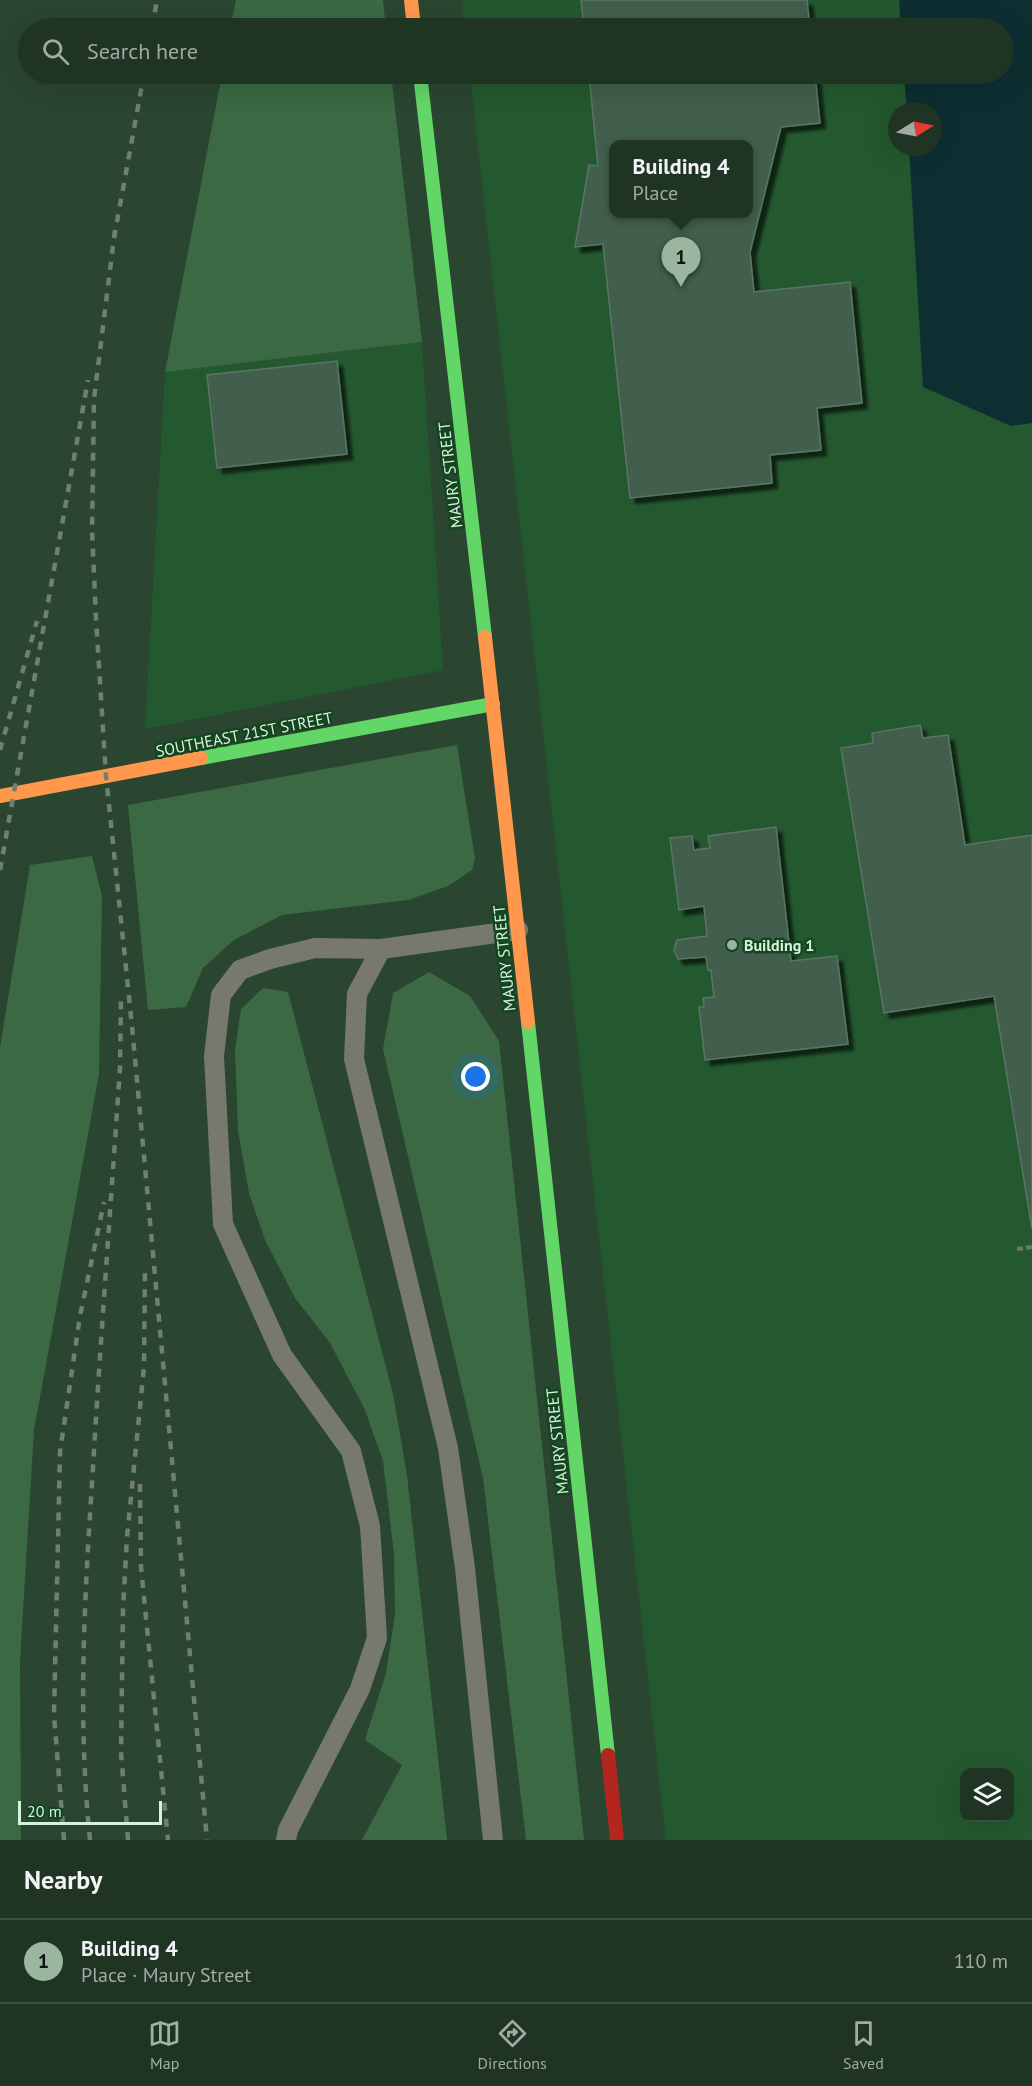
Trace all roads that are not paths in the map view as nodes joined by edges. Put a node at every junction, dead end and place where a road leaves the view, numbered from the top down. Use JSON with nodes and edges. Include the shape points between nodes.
{"nodes":[{"id":1,"x":411,"y":0,"type":"edge"},
{"id":2,"x":413,"y":18,"type":"edge"},
{"id":3,"x":421,"y":84,"type":"edge"},
{"id":4,"x":493,"y":704,"type":"junction"},
{"id":5,"x":0,"y":796,"type":"edge"},
{"id":6,"x":518,"y":930,"type":"junction"},
{"id":7,"x":381,"y":949,"type":"junction"},
{"id":8,"x":286,"y":1840,"type":"edge"},
{"id":9,"x":493,"y":1840,"type":"edge"},
{"id":10,"x":617,"y":1840,"type":"edge"}],
"edges":[{"from":1,"to":2,"type":"main road"},
{"from":3,"to":4,"type":"main road","name":"MAURY STREET"},
{"from":4,"to":5,"type":"main road","name":"SOUTHEAST 21ST STREET"},
{"from":4,"to":6,"type":"main road","name":"MAURY STREET"},
{"from":6,"to":7,"type":"lane"},
{"from":6,"to":10,"type":"main road","name":"MAURY STREET"},
{"from":7,"to":8,"type":"lane","via":[[315,948],[240,970],[221,994],[214,1056],[223,1224],[282,1355],[351,1451],[370,1526],[377,1638],[360,1689]]},
{"from":7,"to":9,"type":"lane","via":[[357,994],[354,1059],[448,1448],[465,1568]]}]}
